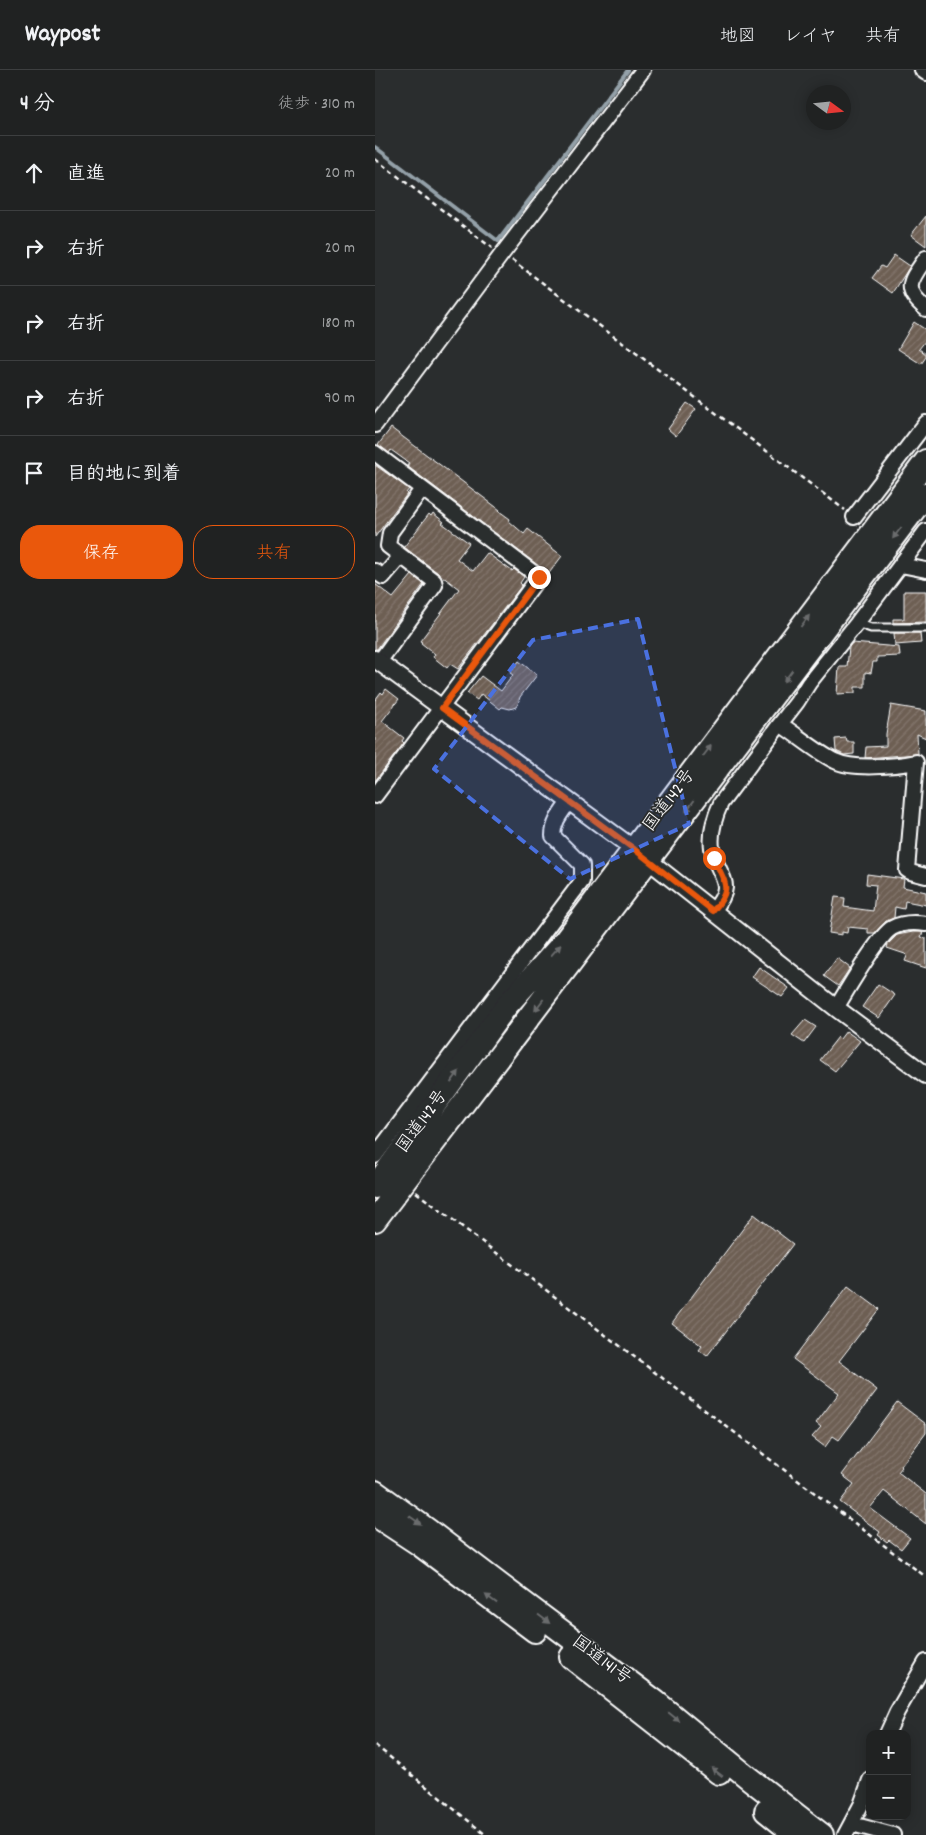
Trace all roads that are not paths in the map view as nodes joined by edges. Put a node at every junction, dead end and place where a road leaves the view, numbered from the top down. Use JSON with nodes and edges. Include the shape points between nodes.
{"nodes":[{"id":1,"x":643,"y":70,"type":"edge"},
{"id":2,"x":922,"y":70,"type":"edge"},
{"id":3,"x":926,"y":73,"type":"edge"},
{"id":4,"x":926,"y":258,"type":"edge"},
{"id":5,"x":926,"y":309,"type":"edge"},
{"id":6,"x":926,"y":423,"type":"edge"},
{"id":7,"x":375,"y":425,"type":"edge"},
{"id":8,"x":375,"y":453,"type":"edge"},
{"id":9,"x":926,"y":461,"type":"edge"},
{"id":10,"x":422,"y":489,"type":"junction"},
{"id":11,"x":926,"y":494,"type":"edge"},
{"id":12,"x":854,"y":517,"type":"road end"},
{"id":13,"x":926,"y":531,"type":"edge"},
{"id":14,"x":401,"y":556,"type":"junction"},
{"id":15,"x":901,"y":565,"type":"junction"},
{"id":16,"x":926,"y":570,"type":"edge"},
{"id":17,"x":375,"y":571,"type":"edge"},
{"id":18,"x":857,"y":623,"type":"junction"},
{"id":19,"x":926,"y":628,"type":"edge"},
{"id":20,"x":377,"y":661,"type":"edge"},
{"id":21,"x":442,"y":708,"type":"junction"},
{"id":22,"x":780,"y":724,"type":"junction"},
{"id":23,"x":375,"y":796,"type":"edge"},
{"id":24,"x":569,"y":802,"type":"junction"},
{"id":25,"x":641,"y":855,"type":"junction"},
{"id":26,"x":926,"y":876,"type":"edge"},
{"id":27,"x":713,"y":911,"type":"junction"},
{"id":28,"x":926,"y":924,"type":"edge"},
{"id":29,"x":836,"y":1008,"type":"junction"},
{"id":30,"x":926,"y":1075,"type":"edge"},
{"id":31,"x":383,"y":1172,"type":"edge"},
{"id":32,"x":375,"y":1220,"type":"edge"},
{"id":33,"x":375,"y":1492,"type":"edge"},
{"id":34,"x":375,"y":1515,"type":"edge"},
{"id":35,"x":926,"y":1662,"type":"edge"},
{"id":36,"x":889,"y":1730,"type":"edge"},
{"id":37,"x":866,"y":1791,"type":"edge"},
{"id":38,"x":848,"y":1830,"type":"edge"},
{"id":39,"x":796,"y":1835,"type":"edge"},
{"id":40,"x":822,"y":1835,"type":"edge"},
{"id":41,"x":893,"y":1835,"type":"edge"}],
"edges":[{"from":1,"to":7,"type":"street"},
{"from":2,"to":3,"type":"street"},
{"from":4,"to":5,"type":"street","via":[[909,287],[912,296]]},
{"from":6,"to":12,"type":"street"},
{"from":8,"to":10,"type":"street"},
{"from":25,"to":9,"type":"highway","name":"国道142号","one_way":true},
{"from":10,"to":14,"type":"street","via":[[389,533],[388,546]]},
{"from":10,"to":21,"type":"street","via":[[539,577]]},
{"from":11,"to":25,"type":"highway","name":"国道142号","one_way":true},
{"from":13,"to":15,"type":"street"},
{"from":14,"to":17,"type":"street","via":[[383,577]]},
{"from":14,"to":20,"type":"street","via":[[435,585]]},
{"from":15,"to":16,"type":"street"},
{"from":15,"to":18,"type":"street"},
{"from":18,"to":19,"type":"lane","via":[[871,628]]},
{"from":18,"to":22,"type":"street"},
{"from":20,"to":21,"type":"street"},
{"from":21,"to":23,"type":"street"},
{"from":21,"to":24,"type":"street"},
{"from":22,"to":26,"type":"street","via":[[845,765],[919,761],[907,870]]},
{"from":22,"to":27,"type":"street","via":[[717,812],[711,836],[712,847],[725,887],[724,896]]},
{"from":24,"to":25,"type":"street"},
{"from":24,"to":31,"type":"street","via":[[557,819],[553,836],[581,865],[582,881]]},
{"from":25,"to":27,"type":"street"},
{"from":25,"to":31,"type":"highway","name":"国道142号","via":[[507,1005]]},
{"from":27,"to":29,"type":"street"},
{"from":28,"to":29,"type":"street","via":[[904,923],[890,929]]},
{"from":29,"to":30,"type":"street"},
{"from":31,"to":32,"type":"highway","name":"国道142号"},
{"from":33,"to":40,"type":"highway","name":"国道141号","one_way":true,"via":[[656,1702]]},
{"from":39,"to":34,"type":"highway","name":"国道141号","one_way":true,"via":[[569,1656]]},
{"from":35,"to":36,"type":"street"},
{"from":37,"to":38,"type":"street"},
{"from":38,"to":41,"type":"street"}]}
